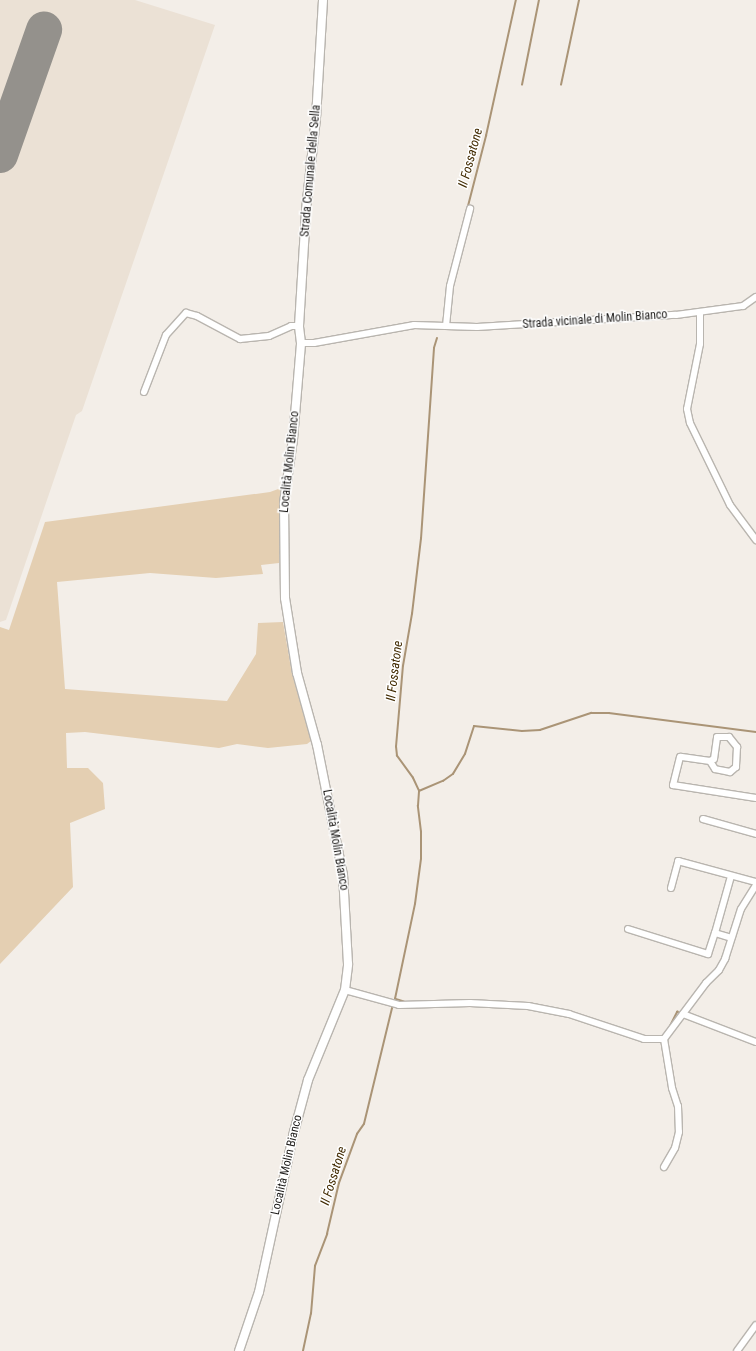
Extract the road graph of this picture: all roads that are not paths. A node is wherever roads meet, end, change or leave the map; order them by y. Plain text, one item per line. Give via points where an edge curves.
1 (323, 0) edge
2 (470, 209) dead end
3 (756, 297) edge
4 (746, 304) junction
5 (756, 305) edge
6 (700, 312) junction
7 (299, 326) junction
8 (446, 326) junction
9 (301, 343) junction
10 (144, 392) dead end
11 (756, 540) edge
12 (710, 761) junction
13 (756, 798) edge
14 (703, 819) dead end
15 (756, 834) edge
16 (731, 876) junction
17 (756, 883) edge
18 (670, 888) dead end
19 (628, 929) dead end
20 (715, 933) junction
21 (731, 938) junction
22 (346, 990) junction
23 (683, 1014) junction
24 (664, 1039) junction
25 (756, 1042) edge
26 (664, 1166) dead end
27 (756, 1325) edge
28 (239, 1351) edge
29 (737, 1351) edge

1 - 7 street, Strada Comunale della Sella
2 - 8 street via 450,286
3 - 4 street
4 - 5 street
4 - 6 street, Strada vicinale di Molin Bianco
6 - 8 street, Strada vicinale di Molin Bianco via 529,324
6 - 11 street via 700,344 687,408 690,423 730,505
7 - 9 street, Strada Comunale della Sella
7 - 10 street via 292,326 269,336 240,339 192,313 186,313 166,335
8 - 9 street, Strada vicinale di Molin Bianco via 414,325 314,343
9 - 22 street, Località Molin Bianco via 293,440 284,503 285,598 298,673 317,745 343,875 348,964
12 - 12 street via 715,769 730,772 736,767 737,747 729,737 717,737 714,758
12 - 13 street via 680,757 674,785
14 - 15 street
16 - 17 street
16 - 18 street via 678,861
16 - 20 street
17 - 21 street via 741,910
19 - 20 street via 708,954
20 - 21 street
21 - 23 street via 726,959
22 - 24 street via 399,1005 528,1006 569,1014 644,1039
22 - 28 street, Località Molin Bianco via 308,1080 258,1292
23 - 24 street
23 - 25 street
24 - 26 street via 672,1088 678,1106 679,1132 676,1148
27 - 29 street

